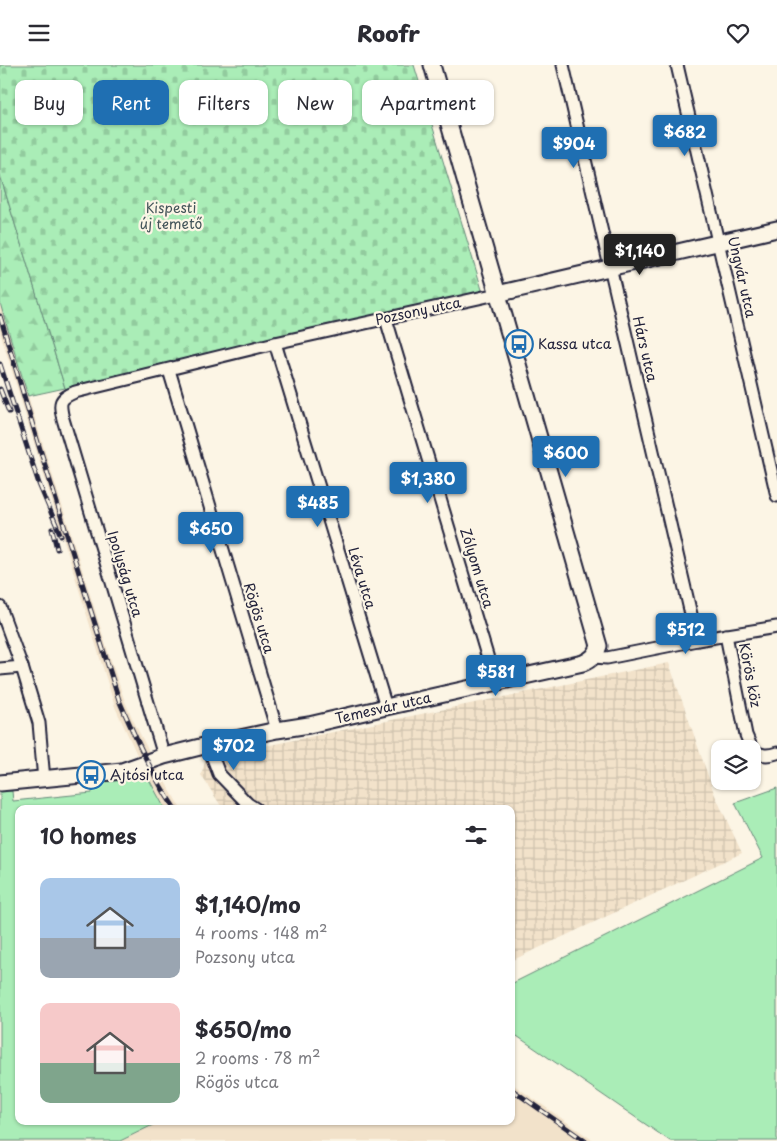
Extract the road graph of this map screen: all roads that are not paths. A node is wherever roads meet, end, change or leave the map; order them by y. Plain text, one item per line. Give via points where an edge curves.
1 (432, 65) edge
2 (563, 65) edge
3 (677, 65) edge
4 (777, 229) edge
5 (719, 242) junction
6 (610, 267) junction
7 (497, 294) junction
8 (386, 319) junction
9 (276, 343) junction
10 (169, 370) junction
11 (62, 399) joint
12 (777, 496) edge
13 (0, 607) edge
14 (777, 627) edge
15 (726, 635) junction
16 (697, 640) junction
17 (594, 657) junction
18 (22, 667) junction
19 (0, 669) edge
20 (496, 682) junction
21 (386, 707) junction
22 (278, 730) junction
23 (748, 740) edge
24 (208, 745) junction
25 (777, 753) edge
26 (761, 754) edge
27 (164, 756) junction
28 (44, 780) junction
29 (0, 783) edge
30 (248, 805) edge

1 - 7 street
2 - 6 street, Hárs utca
3 - 5 street, Ungvár utca
4 - 5 street, Pozsony utca
5 - 6 street, Pozsony utca
5 - 12 street, Ungvár utca
6 - 7 street, Pozsony utca
6 - 16 street, Hárs utca
7 - 8 street, Pozsony utca
7 - 17 street via 599,646
8 - 9 street, Pozsony utca
8 - 20 street, Zólyom utca
9 - 10 street, Pozsony utca
9 - 21 street, Léva utca
10 - 11 street, Pozsony utca via 75,392
10 - 22 street, Rögös utca
11 - 27 street, Ipolyság utca via 63,419
13 - 18 street
14 - 15 street, Temesvár utca
15 - 16 street, Temesvár utca
15 - 23 street, Körös köz
16 - 17 street, Temesvár utca via 607,658
17 - 20 street, Temesvár utca via 583,663
18 - 19 street
18 - 28 street via 39,723
20 - 21 street, Temesvár utca
21 - 22 street, Temesvár utca
22 - 24 street, Temesvár utca
24 - 27 street, Temesvár utca
24 - 30 street via 219,774
25 - 26 street, Körös köz
27 - 28 street, Temesvár utca via 122,771
28 - 29 street, Temesvár utca

